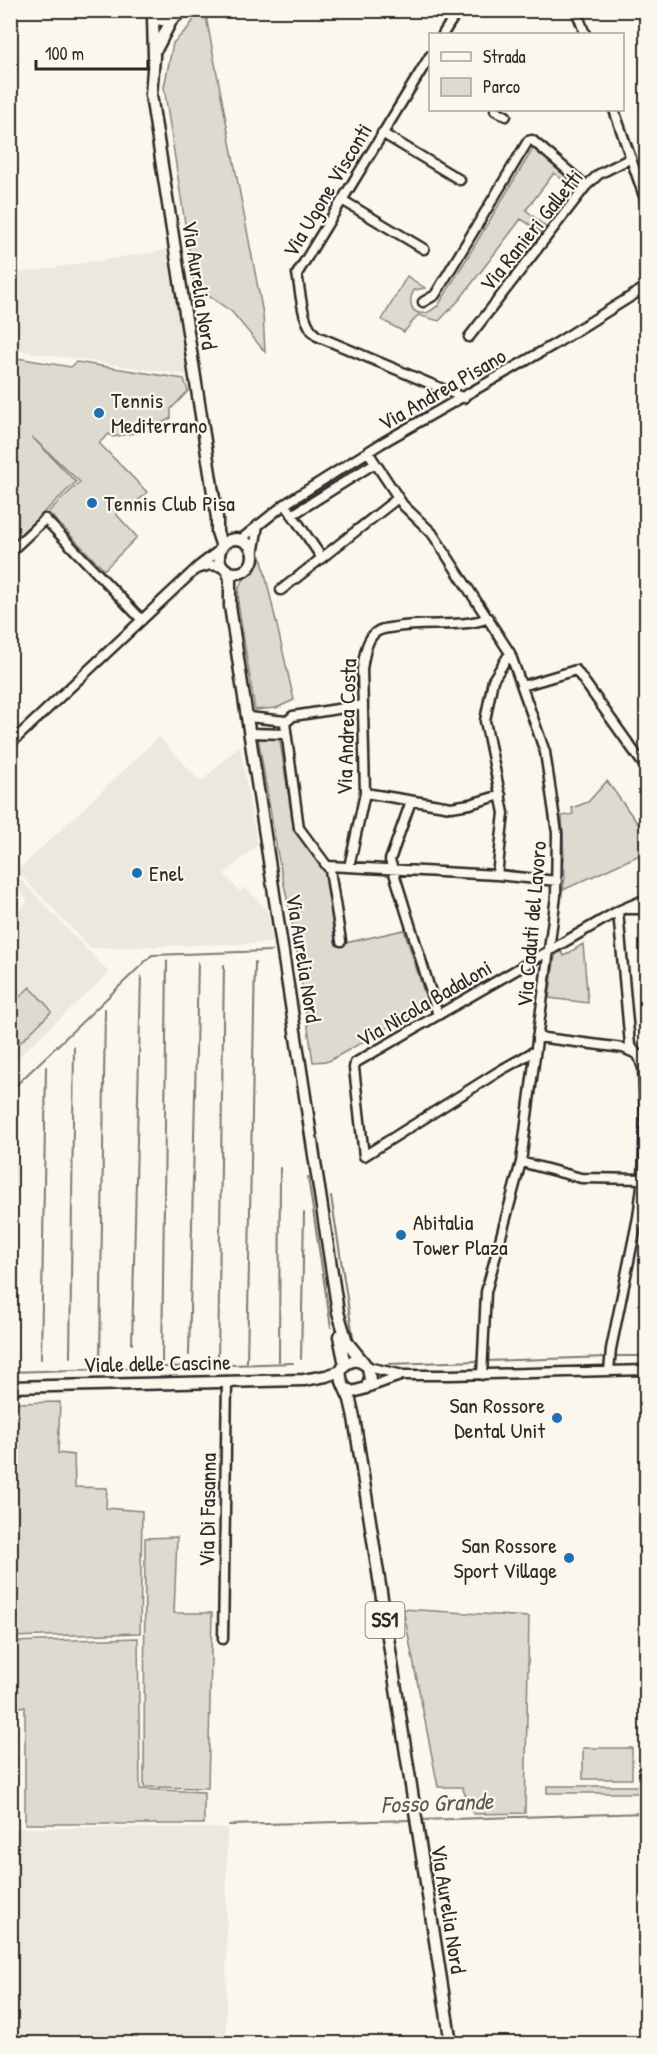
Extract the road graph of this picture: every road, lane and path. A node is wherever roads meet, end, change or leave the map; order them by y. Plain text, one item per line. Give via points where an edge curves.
1 (182, 10) edge
2 (458, 10) edge
3 (576, 10) edge
4 (151, 13) edge
5 (172, 20) junction
6 (444, 33) edge
7 (585, 33) edge
8 (154, 57) junction
9 (427, 68) edge
10 (497, 111) edge
11 (614, 111) edge
12 (506, 116) dead end
13 (382, 133) junction
14 (631, 158) junction
15 (460, 180) dead end
16 (586, 186) junction
17 (342, 200) junction
18 (646, 202) edge
19 (424, 249) dead end
20 (646, 287) edge
21 (423, 302) dead end
22 (469, 337) dead end
23 (464, 398) junction
24 (368, 452) junction
25 (375, 463) junction
26 (328, 477) junction
27 (335, 488) junction
28 (398, 498) junction
29 (285, 504) junction
30 (292, 515) junction
31 (218, 518) junction
32 (258, 525) junction
33 (238, 540) junction
34 (222, 548) junction
35 (10, 552) edge
36 (253, 555) junction
37 (322, 558) junction
38 (226, 568) junction
39 (197, 570) junction
40 (242, 572) junction
41 (281, 590) dead end
42 (232, 610) junction
43 (489, 618) junction
44 (142, 620) junction
45 (510, 653) junction
46 (522, 686) junction
47 (363, 705) junction
48 (248, 717) junction
49 (286, 721) junction
50 (250, 733) junction
51 (285, 734) junction
52 (10, 744) edge
53 (646, 768) edge
54 (365, 793) junction
55 (501, 795) junction
56 (411, 801) junction
57 (328, 866) junction
58 (349, 867) junction
59 (392, 869) junction
60 (497, 875) junction
61 (557, 880) junction
62 (646, 899) edge
63 (646, 909) edge
64 (621, 910) junction
65 (341, 941) dead end
66 (549, 952) junction
67 (438, 1015) junction
68 (537, 1038) junction
69 (535, 1051) junction
70 (636, 1052) junction
71 (646, 1058) edge
72 (521, 1162) junction
73 (645, 1179) edge
74 (338, 1312) junction
75 (366, 1365) junction
76 (609, 1367) junction
77 (343, 1368) junction
78 (646, 1370) edge
79 (482, 1371) junction
80 (403, 1375) junction
81 (304, 1380) junction
82 (227, 1381) junction
83 (344, 1386) junction
84 (10, 1387) edge
85 (364, 1389) junction
86 (355, 1424) junction
87 (223, 1639) dead end
88 (451, 2043) edge

1 - 5 main road, Via Aurelia Nord
2 - 6 street
3 - 7 street
4 - 5 main road via 162,20
4 - 8 main road, Via Aurelia Nord
5 - 8 main road, Via Aurelia Nord
8 - 31 main road, Via Aurelia Nord via 151,95
9 - 13 street, Via Ugone Visconti
10 - 12 street
11 - 14 street
13 - 15 street
13 - 17 street, Via Ugone Visconti
14 - 16 street, Via Ranieri Galletti via 607,169
14 - 18 street
16 - 21 street via 532,140 528,141 435,295
16 - 22 street, Via Ranieri Galletti
17 - 19 street
17 - 23 street, Via Ugone Visconti via 297,274 309,327 320,339
20 - 23 street, Via Andrea Pisano
23 - 24 street, Via Andrea Pisano
24 - 25 street, Via Caduti del Lavoro
24 - 26 street, Via Andrea Pisano
25 - 27 street
25 - 28 street, Via Caduti del Lavoro
26 - 27 street
26 - 29 street, Via Andrea Pisano
27 - 30 street
28 - 37 street
28 - 43 street, Via Caduti del Lavoro via 432,533
29 - 30 street
29 - 32 street, Via Andrea Pisano
30 - 37 street
31 - 33 main road via 226,532
31 - 34 main road, Via Aurelia Nord
32 - 33 street, Via Andrea Pisano
32 - 36 street
33 - 34 main road via 229,541
33 - 36 main road via 250,546
34 - 38 main road via 220,560
34 - 39 street
35 - 44 street via 45,519
36 - 40 main road via 252,563
37 - 41 street
38 - 39 street via 210,566
38 - 40 main road
38 - 42 main road, Via Aurelia Nord
39 - 44 street
40 - 42 main road
42 - 48 main road, Via Aurelia Nord
43 - 45 street, Via Caduti del Lavoro
43 - 47 street, Via Andrea Costa via 459,625 413,624 378,631 369,642 364,661
44 - 52 street
45 - 46 street, Via Caduti del Lavoro
45 - 55 street via 494,680 484,721
46 - 53 street via 576,670
46 - 61 street, Via Caduti del Lavoro via 545,752 556,822
47 - 49 street via 293,716
47 - 54 street, Via Andrea Costa
48 - 49 street
48 - 50 main road, Via Aurelia Nord
49 - 51 street
50 - 51 street
50 - 74 main road, Via Aurelia Nord
51 - 57 street via 298,828
54 - 56 street
54 - 58 street, Via Andrea Costa
55 - 56 street via 456,807
55 - 60 street via 504,819
56 - 59 street via 390,856
57 - 58 street
57 - 65 street
58 - 59 street
59 - 60 street
59 - 67 street
60 - 61 street
61 - 66 street, Via Caduti del Lavoro
62 - 64 street, Via Nicola Badaloni
63 - 64 street
64 - 66 street, Via Nicola Badaloni
64 - 70 street via 630,1045
66 - 67 street, Via Nicola Badaloni
66 - 68 street, Via Caduti del Lavoro
67 - 69 street, Via Nicola Badaloni via 354,1064 364,1156
68 - 69 street, Via Caduti del Lavoro
68 - 70 street
69 - 72 street, Via Caduti del Lavoro
70 - 71 street
70 - 73 street via 643,1068
72 - 73 street via 581,1178
72 - 79 street, Via Caduti del Lavoro via 486,1292
73 - 76 street
74 - 75 main road, Via Aurelia Nord via 347,1342
74 - 77 main road, Via Aurelia Nord / SS1
75 - 77 main road via 354,1361
75 - 80 street
75 - 85 main road, SS1 via 370,1380
76 - 78 street
76 - 79 street
77 - 81 main road, Viale delle Cascine
77 - 83 main road, SS1 via 340,1378
79 - 80 street
80 - 85 street
81 - 82 main road, Viale delle Cascine
81 - 83 main road, Viale delle Cascine
82 - 84 main road, Viale delle Cascine
82 - 87 street, Via Di Fasanna
83 - 85 main road via 353,1392
83 - 86 main road, Via Aurelia Nord / SS1
85 - 86 main road, Via Aurelia Nord / SS1 via 358,1398
86 - 88 main road, Via Aurelia Nord / SS1

